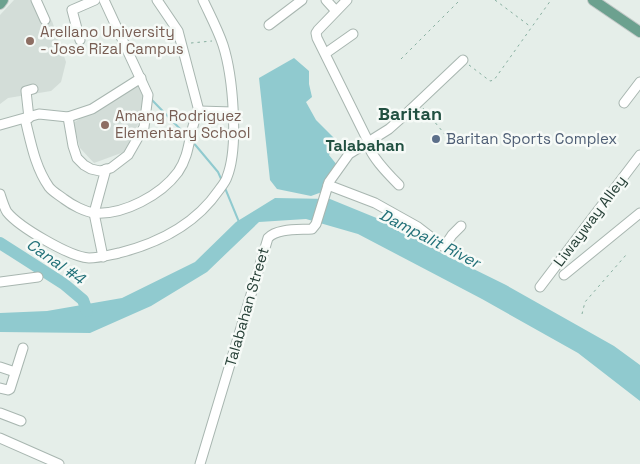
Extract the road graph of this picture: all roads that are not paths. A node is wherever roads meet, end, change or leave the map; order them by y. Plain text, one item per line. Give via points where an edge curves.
1 (3, 0) edge
2 (36, 0) edge
3 (104, 0) edge
4 (157, 0) edge
5 (203, 0) edge
6 (302, 0) edge
7 (326, 0) edge
8 (347, 0) edge
9 (593, 0) edge
10 (91, 1) edge
11 (0, 4) edge
12 (336, 11) junction
13 (46, 20) dead end
14 (269, 26) dead end
15 (639, 30) edge
16 (352, 34) dead end
17 (80, 40) dead end
18 (326, 53) junction
19 (463, 60) road end
20 (141, 78) junction
21 (640, 82) edge
22 (33, 89) dead end
23 (624, 103) dead end
24 (199, 111) junction
25 (233, 112) junction
26 (27, 118) junction
27 (68, 118) junction
28 (0, 126) edge
29 (367, 142) junction
30 (640, 155) edge
31 (106, 169) junction
32 (328, 185) junction
33 (399, 186) dead end
34 (0, 194) edge
35 (94, 213) junction
36 (640, 213) edge
37 (461, 226) dead end
38 (103, 257) junction
39 (564, 275) dead end
40 (38, 276) dead end
41 (0, 282) edge
42 (540, 287) dead end
43 (23, 348) dead end
44 (0, 367) edge
45 (15, 372) junction
46 (0, 388) edge
47 (0, 413) edge
48 (21, 421) dead end
49 (0, 438) edge
50 (46, 462) edge
51 (59, 464) edge
52 (200, 464) edge

1 - 11 main road
2 - 13 street
3 - 20 street
4 - 24 street via 178,31
5 - 25 street via 225,55
6 - 14 street
7 - 12 street
8 - 12 street
9 - 15 main road
10 - 17 street via 72,10
12 - 18 street via 316,33
16 - 18 street
18 - 29 street via 368,138
19 - 29 street, Talabahan Street via 419,103
20 - 27 street via 92,109
20 - 31 street via 148,95 144,127 128,155
21 - 23 street
22 - 26 street via 26,91
24 - 25 street
24 - 35 street via 188,153 169,184 136,205 116,212
25 - 38 street via 234,142 227,178 211,201 182,228 141,248
26 - 27 street via 39,114
26 - 28 street
26 - 35 street via 37,166 50,189 72,205
27 - 31 street via 77,158 91,169
29 - 32 street, Talabahan Street via 348,154
29 - 33 street via 387,174
30 - 42 street, Liwayway Alley
31 - 35 street
32 - 37 street via 375,203 418,227 444,247
32 - 52 street, Talabahan Street via 312,229 278,232 268,238
34 - 38 street via 10,215 47,241 87,258
35 - 38 street
36 - 39 street
40 - 41 street
43 - 45 street
44 - 45 street
45 - 46 street via 10,389
47 - 48 street
49 - 50 street
50 - 51 street

